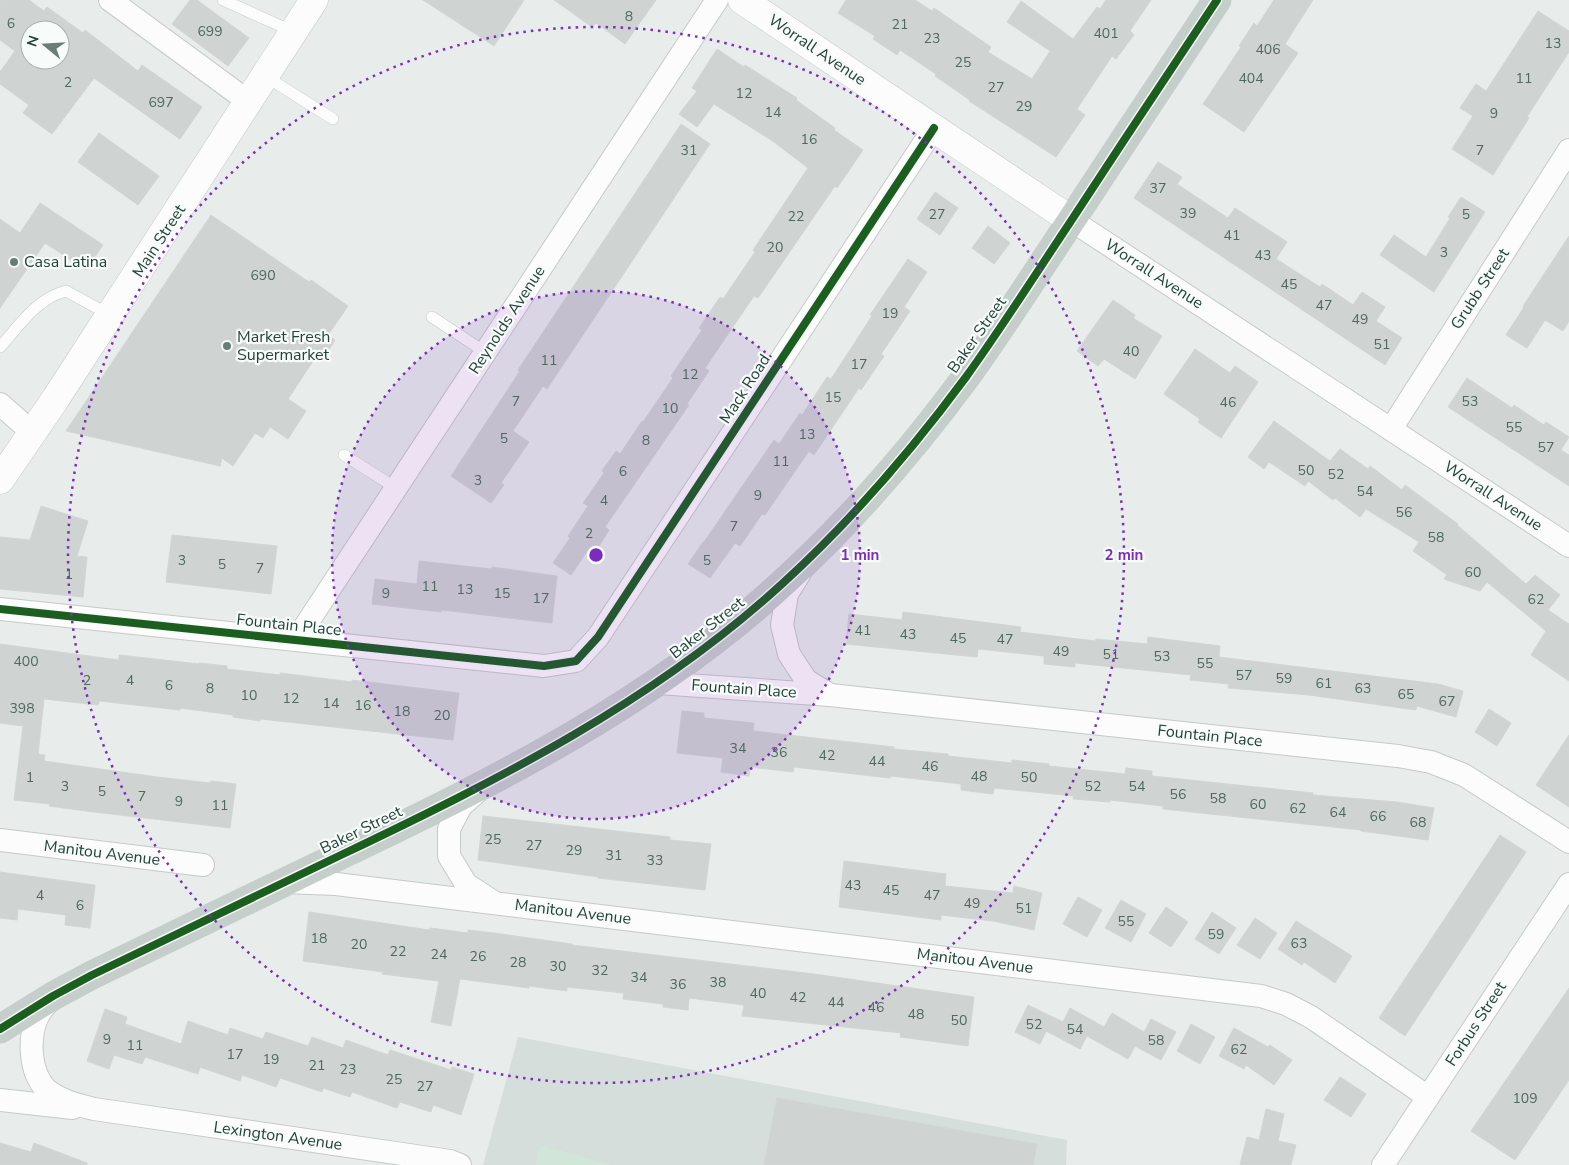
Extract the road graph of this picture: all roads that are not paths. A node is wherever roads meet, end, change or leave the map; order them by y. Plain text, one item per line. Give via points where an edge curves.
1 (110, 0) edge
2 (223, 0) edge
3 (314, 0) edge
4 (717, 0) edge
5 (742, 0) edge
6 (1217, 0) edge
7 (294, 32) junction
8 (266, 76) junction
9 (249, 102) junction
10 (333, 119) dead end
11 (934, 128) junction
12 (1569, 150) edge
13 (1071, 220) junction
14 (110, 315) junction
15 (432, 317) dead end
16 (0, 347) edge
17 (486, 352) junction
18 (0, 404) edge
19 (1391, 429) junction
20 (33, 433) junction
21 (344, 455) dead end
22 (0, 480) edge
23 (396, 488) junction
24 (1569, 546) edge
25 (811, 556) junction
26 (0, 609) edge
27 (296, 640) junction
28 (576, 661) joint
29 (658, 683) junction
30 (830, 695) junction
31 (486, 784) junction
32 (0, 840) edge
33 (1569, 842) edge
34 (203, 865) dead end
35 (283, 882) junction
36 (1569, 884) edge
37 (495, 903) junction
38 (54, 996) junction
39 (0, 1029) edge
40 (1428, 1098) junction
41 (0, 1100) edge
42 (94, 1109) junction
43 (460, 1165) edge
44 (1383, 1165) edge

1 - 9 street
2 - 7 lane
3 - 7 street, Main Street
4 - 17 street, Reynolds Avenue
5 - 11 street, Worrall Avenue
6 - 13 highway, Baker Street
7 - 8 street, Main Street
8 - 9 street, Main Street
8 - 10 lane
9 - 14 street, Main Street
11 - 13 street, Worrall Avenue
11 - 28 street, Mack Road via 598,636
12 - 19 street, Grubb Street
13 - 19 street, Worrall Avenue
13 - 25 highway, Baker Street via 943,407 866,498
14 - 16 lane via 66,291 54,294 39,304
14 - 20 street, Main Street
15 - 17 lane
17 - 23 street, Reynolds Avenue
18 - 20 street
19 - 24 street, Worrall Avenue
20 - 22 street, Main Street
21 - 23 lane
23 - 27 street, Reynolds Avenue
25 - 29 highway, Baker Street via 754,608
25 - 30 street, Fountain Place via 787,594 782,625 789,654 806,680
26 - 27 street, Fountain Place
27 - 28 street, Fountain Place via 544,666
29 - 30 street, Fountain Place
29 - 31 highway, Baker Street via 582,731
30 - 33 street, Fountain Place via 1431,762 1464,774
31 - 35 highway, Baker Street
31 - 37 street, Manitou Avenue via 461,806 449,829 449,856 466,884
32 - 34 street, Manitou Avenue
35 - 37 street, Manitou Avenue via 336,884
35 - 38 highway, Baker Street
36 - 40 street, Forbus Street
37 - 40 street, Manitou Avenue via 1261,996 1310,1017
38 - 39 highway, Baker Street
38 - 42 street, Lexington Avenue via 45,1005 34,1027 32,1052 38,1076 56,1096
40 - 44 street, Forbus Street
41 - 42 street, Lexington Avenue
42 - 43 street, Lexington Avenue

